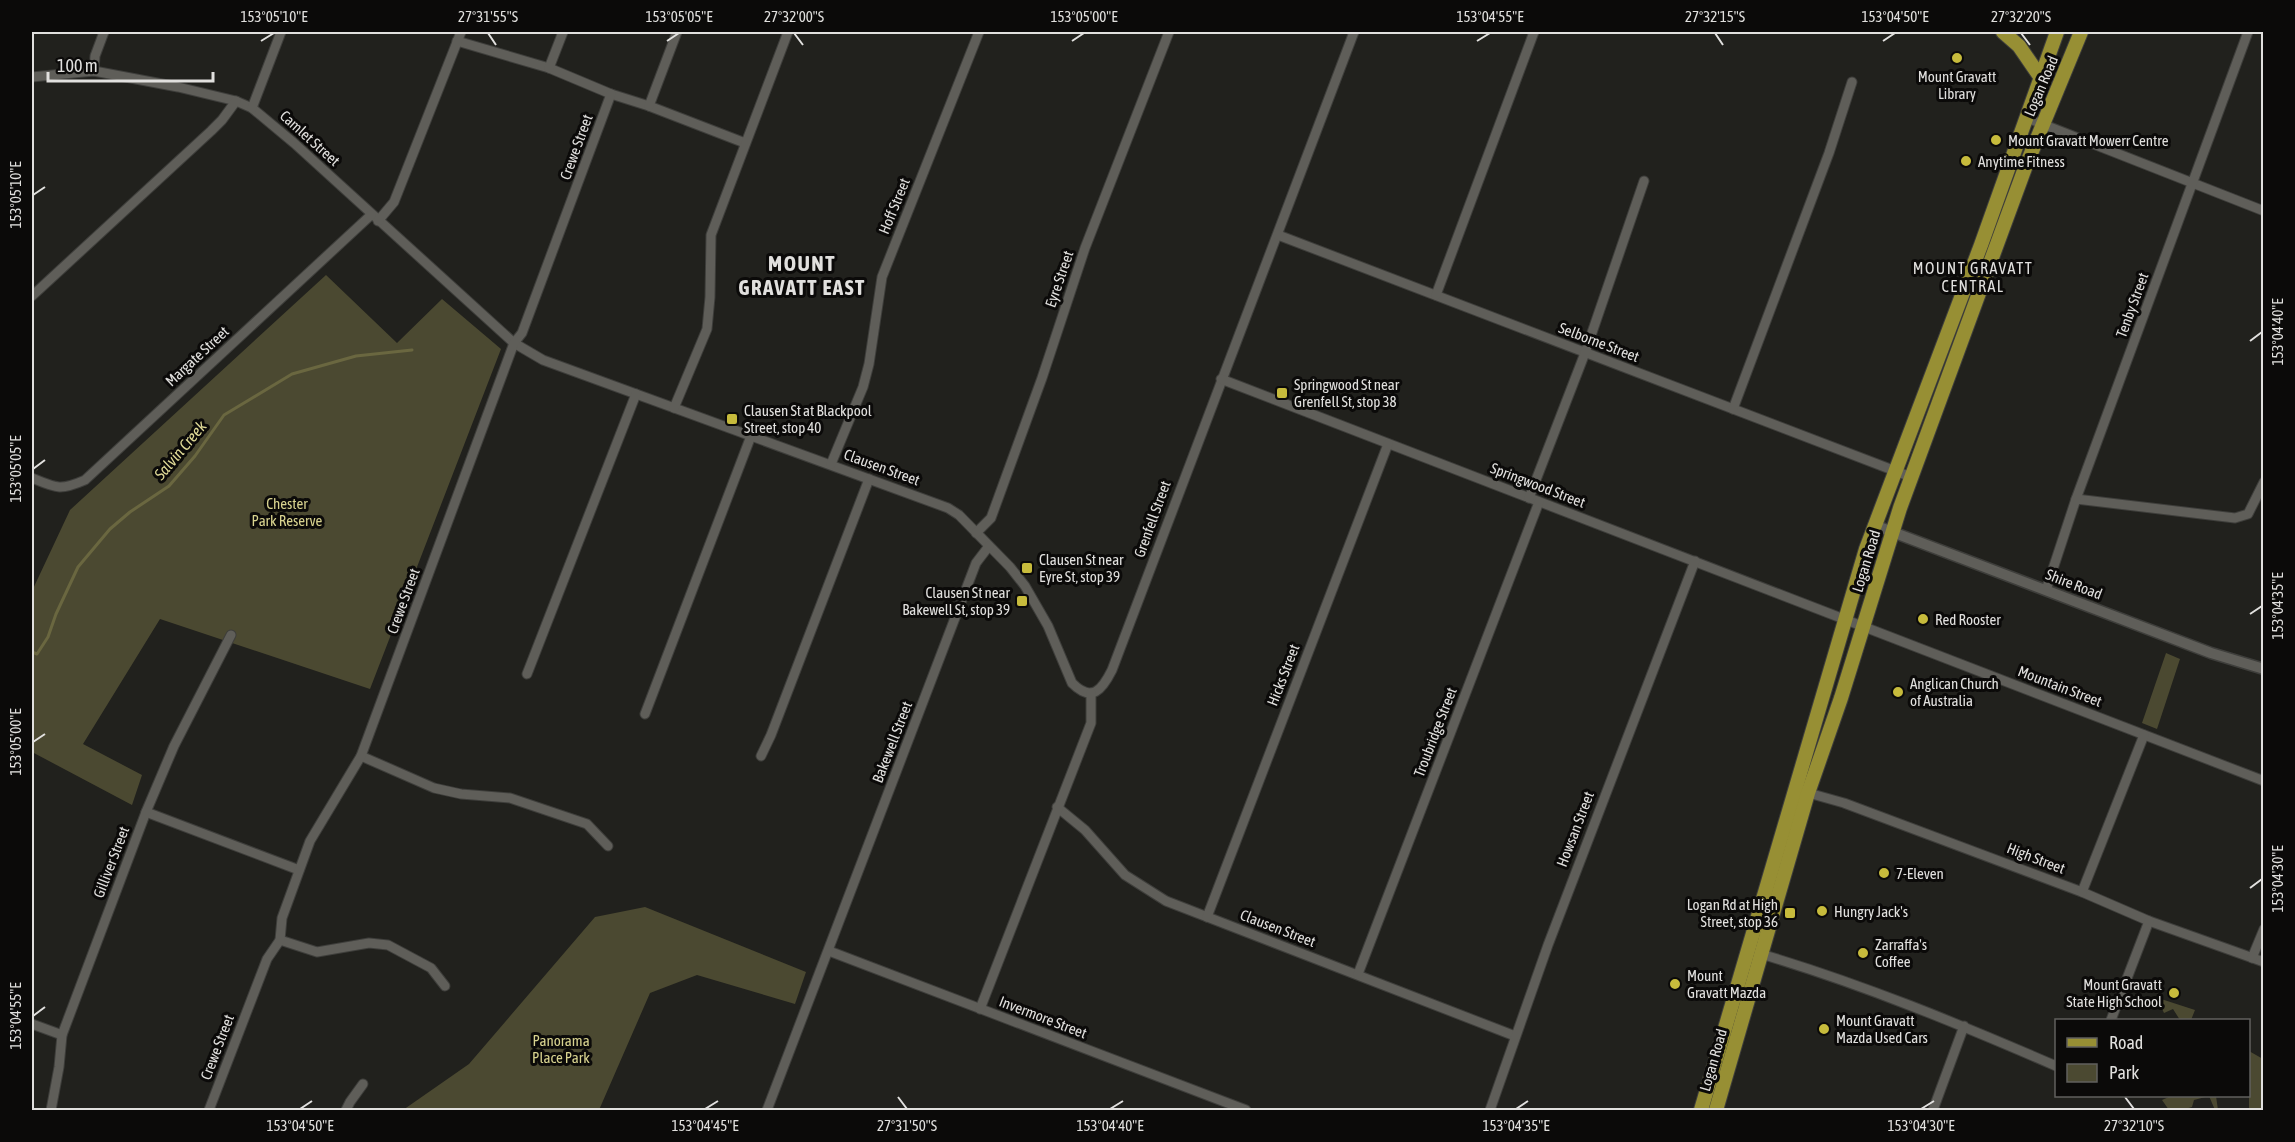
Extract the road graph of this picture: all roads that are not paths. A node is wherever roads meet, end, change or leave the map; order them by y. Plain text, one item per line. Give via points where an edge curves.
1 (104, 32) edge
2 (280, 32) edge
3 (563, 32) edge
4 (677, 32) edge
5 (788, 32) edge
6 (979, 32) edge
7 (1169, 32) edge
8 (1353, 32) edge
9 (1534, 32) edge
10 (2003, 32) edge
11 (2057, 32) edge
12 (2082, 32) edge
13 (2248, 32) edge
14 (459, 36) edge
15 (549, 68) junction
16 (94, 71) junction
17 (32, 77) edge
18 (2040, 78) junction
19 (1852, 82) dead end
20 (612, 94) junction
21 (236, 101) junction
22 (649, 106) junction
23 (252, 108) junction
24 (2027, 118) junction
25 (2042, 124) junction
26 (745, 143) junction
27 (1644, 181) dead end
28 (2194, 182) junction
29 (2264, 211) edge
30 (375, 218) junction
31 (1278, 235) junction
32 (1436, 295) junction
33 (32, 296) edge
34 (514, 343) junction
35 (1585, 353) junction
36 (1221, 379) junction
37 (636, 394) junction
38 (675, 408) junction
39 (1733, 409) junction
40 (751, 436) junction
41 (1388, 444) junction
42 (831, 464) junction
43 (1894, 471) junction
44 (1911, 477) junction
45 (32, 478) edge
46 (869, 479) junction
47 (2264, 482) edge
48 (1529, 498) junction
49 (2076, 499) junction
50 (1539, 502) junction
51 (1874, 525) junction
52 (1892, 531) junction
53 (976, 533) junction
54 (989, 546) junction
55 (1695, 561) junction
56 (2046, 590) junction
57 (1845, 620) junction
58 (1863, 627) junction
59 (231, 635) dead end
60 (2264, 669) edge
61 (527, 674) dead end
62 (1091, 693) junction
63 (645, 714) dead end
64 (2144, 735) junction
65 (361, 756) junction
66 (761, 756) dead end
67 (2264, 781) edge
68 (1801, 791) junction
69 (1058, 807) junction
70 (146, 812) junction
71 (608, 846) dead end
72 (299, 870) junction
73 (2082, 892) junction
74 (1207, 917) junction
75 (2149, 921) junction
76 (2264, 929) edge
77 (280, 940) junction
78 (829, 951) junction
79 (1761, 954) junction
80 (2252, 958) junction
81 (2264, 962) edge
82 (1358, 974) junction
83 (445, 986) dead end
84 (980, 1010) junction
85 (2111, 1019) edge
86 (32, 1024) edge
87 (1964, 1026) junction
88 (62, 1035) junction
89 (1515, 1036) junction
90 (2055, 1066) edge
91 (363, 1084) dead end
92 (51, 1110) edge
93 (209, 1110) edge
94 (346, 1110) edge
95 (767, 1110) edge
96 (1246, 1110) edge
97 (1490, 1110) edge
98 (1701, 1110) edge
99 (1716, 1110) edge
100 (1933, 1110) edge

1 - 16 street
2 - 23 street
3 - 15 street
4 - 22 street
5 - 26 street
6 - 42 street, Hoff Street via 882,277 863,387
7 - 53 street, Eyre Street via 1085,249 991,518
8 - 31 street, Grenfell Street
9 - 32 street
10 - 18 main road via 2019,46
11 - 18 main road, Logan Road
12 - 25 main road, Logan Road
13 - 28 street, Tenby Street
14 - 15 street
14 - 30 street, Margate Street via 394,202
15 - 20 street
16 - 17 street, Camlet Street
16 - 21 street, Camlet Street
18 - 24 main road, Logan Road
19 - 39 street
20 - 22 street
20 - 34 street, Crewe Street via 522,333
21 - 23 street, Camlet Street
21 - 33 street via 211,131
22 - 26 street
23 - 30 street, Camlet Street
24 - 25 street
24 - 43 main road, Logan Road
25 - 28 street
25 - 44 main road, Logan Road
26 - 38 street via 711,235 707,329
27 - 35 street
28 - 29 street
28 - 49 street, Tenby Street
30 - 34 street, Camlet Street
30 - 45 street, Margate Street via 85,480 66,488
31 - 32 street, Selborne Street
31 - 36 street, Grenfell Street
32 - 35 street, Selborne Street
34 - 37 street, Clausen Street via 543,360
34 - 65 street, Crewe Street
35 - 39 street, Selborne Street
35 - 48 street
36 - 41 street, Springwood Street
36 - 62 street, Grenfell Street via 1112,670 1104,686
37 - 38 street, Clausen Street
37 - 61 street
38 - 40 street, Clausen Street
39 - 43 street, Selborne Street
40 - 42 street, Clausen Street
40 - 63 street
41 - 48 street, Springwood Street
41 - 74 street, Hicks Street
42 - 46 street, Clausen Street
43 - 44 street, Selborne Street
43 - 51 main road, Logan Road
44 - 52 main road, Logan Road
46 - 53 street, Clausen Street via 948,508
46 - 66 street
47 - 49 street via 2248,514 2235,518
48 - 50 street, Springwood Street
49 - 56 street, Tenby Street
50 - 55 street, Springwood Street
50 - 82 street, Troubridge Street
51 - 52 street, Shire Road
51 - 57 main road, Logan Road
52 - 56 street, Shire Road
52 - 58 main road, Logan Road
53 - 54 street, Clausen Street
54 - 62 street, Clausen Street via 1010,567 1037,607 1072,683
54 - 78 street, Bakewell Street via 976,562
55 - 57 street, Springwood Street
55 - 89 street, Howsan Street
56 - 60 street, Shire Road via 2211,653
57 - 58 street, Mountain Street
57 - 68 main road, Logan Road
58 - 64 street, Mountain Street
58 - 68 main road, Logan Road
59 - 70 street, Gilliver Street via 174,746
62 - 69 street via 1091,723
64 - 67 street, Mountain Street
64 - 73 street
65 - 71 street via 434,788 510,798 587,824
65 - 72 street, Crewe Street via 310,842
68 - 73 street, High Street via 1844,803
68 - 79 main road, Logan Road
68 - 98 main road, Logan Road
69 - 74 street, Clausen Street via 1085,830 1125,875 1166,901
69 - 84 street
70 - 72 street
70 - 88 street, Gilliver Street
72 - 77 street, Crewe Street via 282,918
73 - 75 street, High Street
74 - 82 street, Clausen Street
75 - 80 street, High Street
75 - 85 street
76 - 80 street
77 - 83 street via 317,952 369,943 388,945 431,968
77 - 93 street, Crewe Street via 267,959
78 - 84 street, Invermore Street
78 - 95 street, Bakewell Street
79 - 87 street
79 - 99 main road, Logan Road
80 - 81 street, High Street
82 - 89 street, Clausen Street
84 - 96 street, Invermore Street
86 - 88 street
87 - 90 street
87 - 100 street
88 - 92 street, Gilliver Street
89 - 97 street, Howsan Street
91 - 94 street

